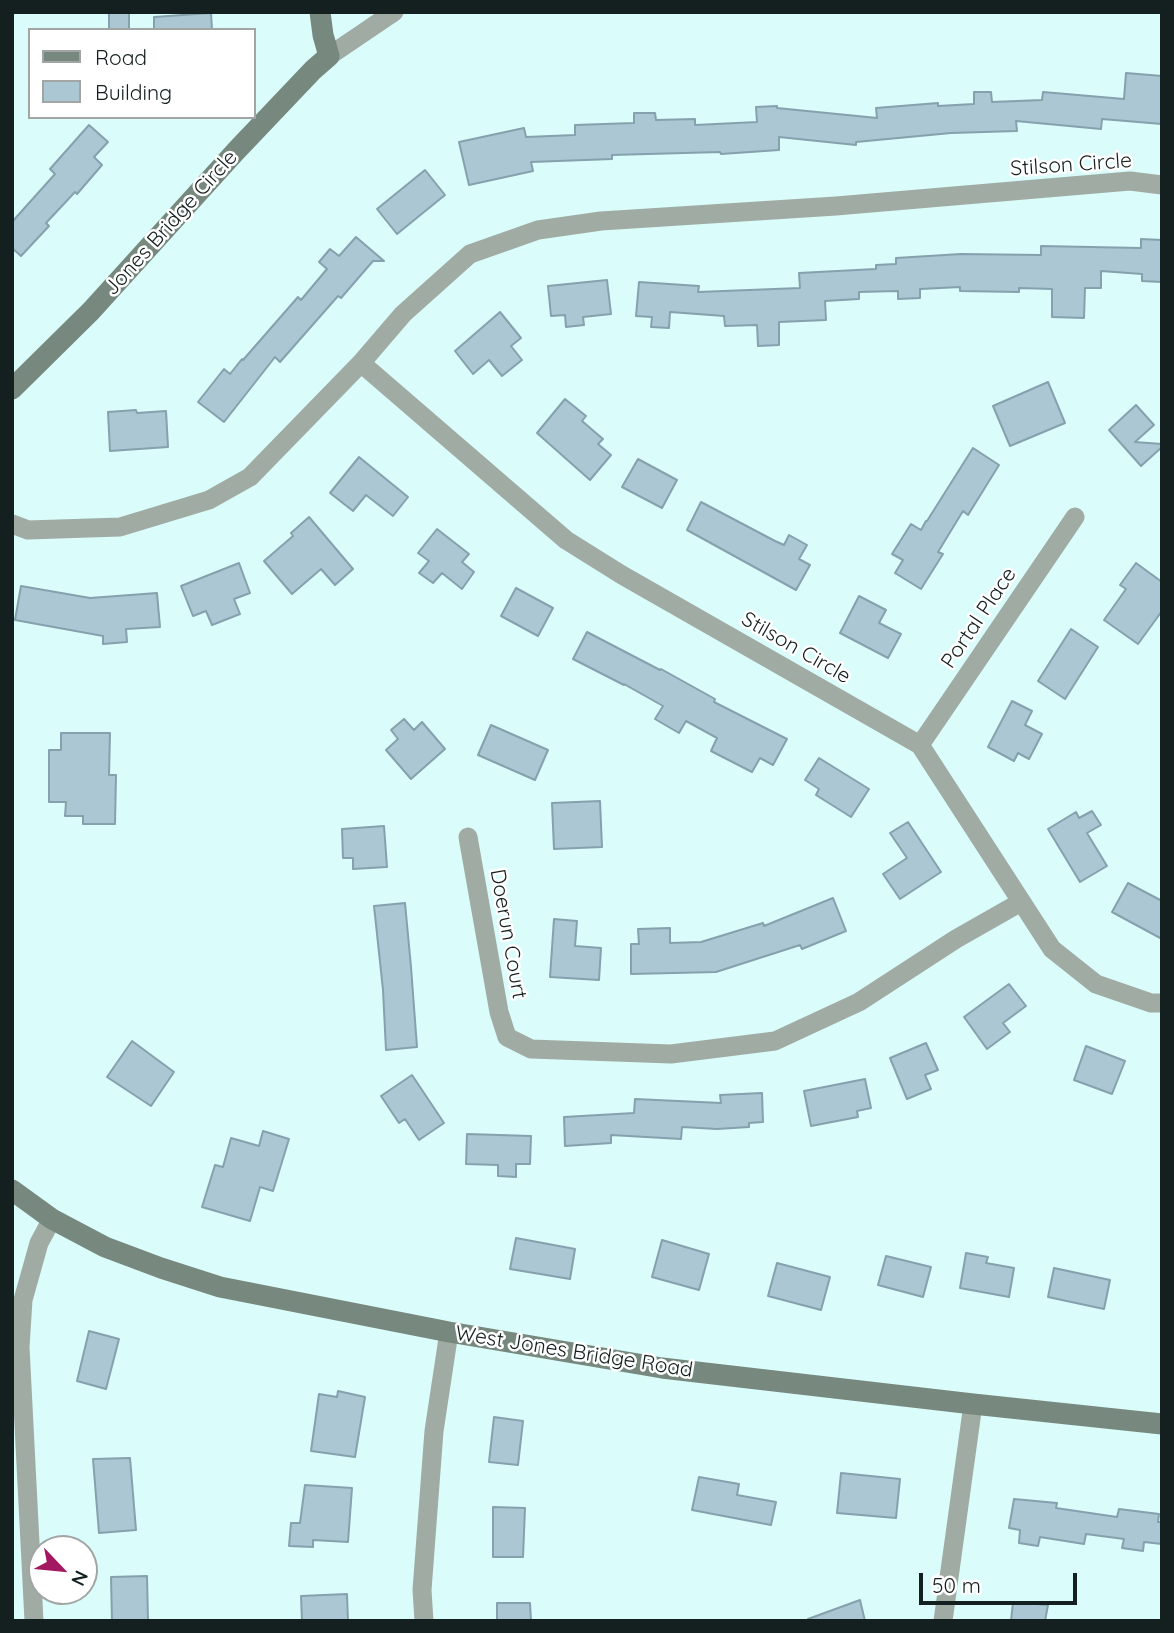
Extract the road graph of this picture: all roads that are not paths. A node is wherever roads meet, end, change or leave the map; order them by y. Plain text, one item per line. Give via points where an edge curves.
1 (320, 12) edge
2 (394, 12) edge
3 (329, 56) junction
4 (1162, 186) edge
5 (361, 363) junction
6 (12, 389) edge
7 (1075, 517) dead end
8 (12, 524) edge
9 (920, 745) junction
10 (468, 837) dead end
11 (1021, 902) junction
12 (1162, 1003) edge
13 (12, 1190) edge
14 (52, 1219) junction
15 (449, 1332) junction
16 (973, 1404) junction
17 (1162, 1424) edge
18 (34, 1621) edge
19 (424, 1621) edge
20 (943, 1621) edge

1 - 3 street
2 - 3 street
3 - 6 street, Jones Bridge Circle
4 - 5 street, Stilson Circle via 1130,181 601,221 538,230 470,254 403,314
5 - 8 street, Stilson Circle via 250,477 209,500 120,527 28,530
5 - 9 street, Stilson Circle via 566,540
7 - 9 street, Portal Place
9 - 11 street, Stilson Circle
10 - 11 street, Doerun Court via 499,1012 507,1037 531,1049 671,1054 775,1041 859,1002
11 - 12 street, Stilson Circle via 1052,949 1096,984
13 - 14 street, West Jones Bridge Road
14 - 15 street, West Jones Bridge Road via 105,1247 219,1287
14 - 18 street via 39,1243 23,1300 20,1347
15 - 16 street, West Jones Bridge Road via 662,1368
15 - 19 street via 433,1430
16 - 17 street, West Jones Bridge Road
16 - 20 street

